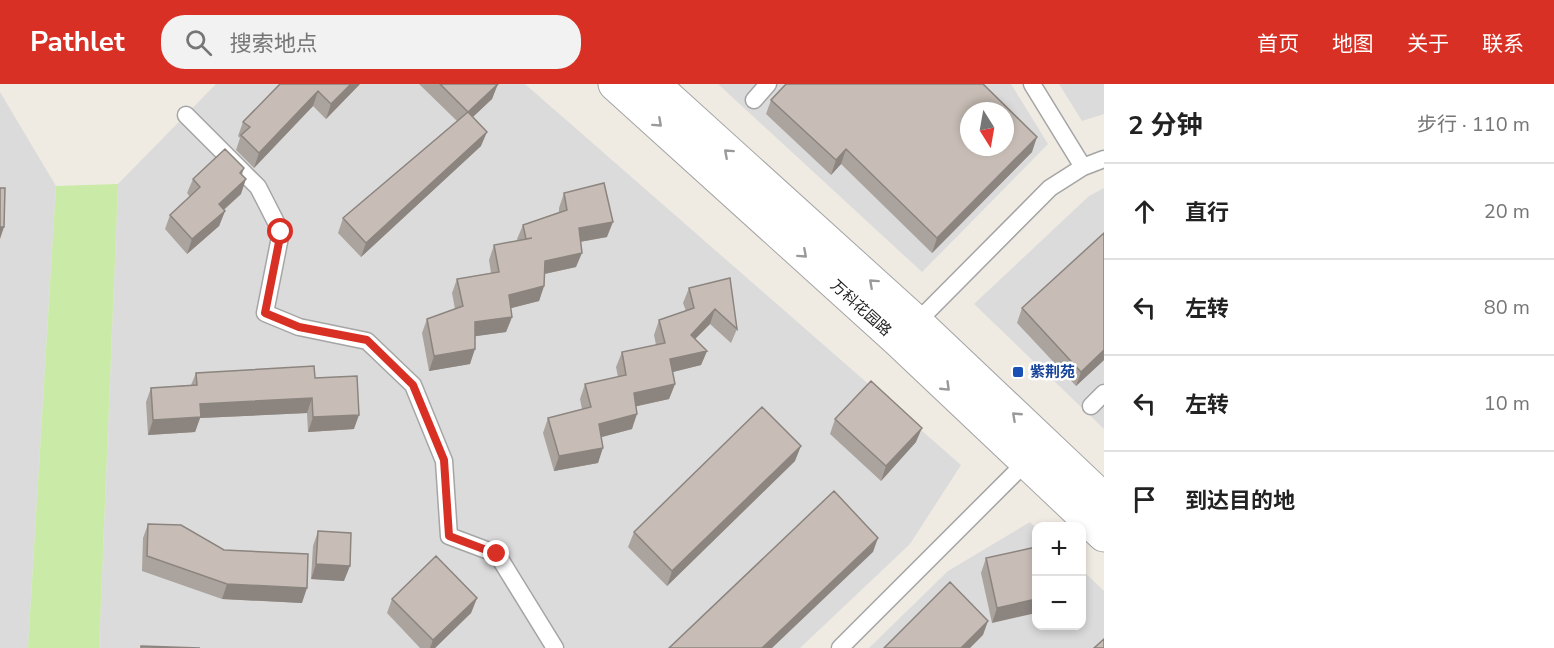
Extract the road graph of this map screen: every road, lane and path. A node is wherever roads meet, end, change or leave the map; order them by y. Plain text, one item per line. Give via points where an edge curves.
1 (615, 84) edge
2 (653, 84) edge
3 (768, 84) edge
4 (1032, 84) edge
5 (754, 100) dead end
6 (186, 115) dead end
7 (1104, 159) edge
8 (1083, 167) junction
9 (907, 332) junction
10 (1104, 393) edge
11 (1091, 406) dead end
12 (1035, 452) junction
13 (1104, 500) edge
14 (1104, 535) edge
15 (555, 648) edge
16 (840, 648) edge

1 -> 9 street, 万科花园路
9 -> 2 street, 万科花园路
3 - 5 lane
4 - 8 lane
6 - 15 lane via 258,187 281,232 265,313 299,327 367,340 413,385 444,460 449,536 497,554
7 - 8 lane
8 - 9 lane via 1050,188
9 - 12 street, 万科花园路
10 - 11 lane
12 - 13 street, 万科花园路
12 - 14 street, 万科花园路
12 - 16 lane

